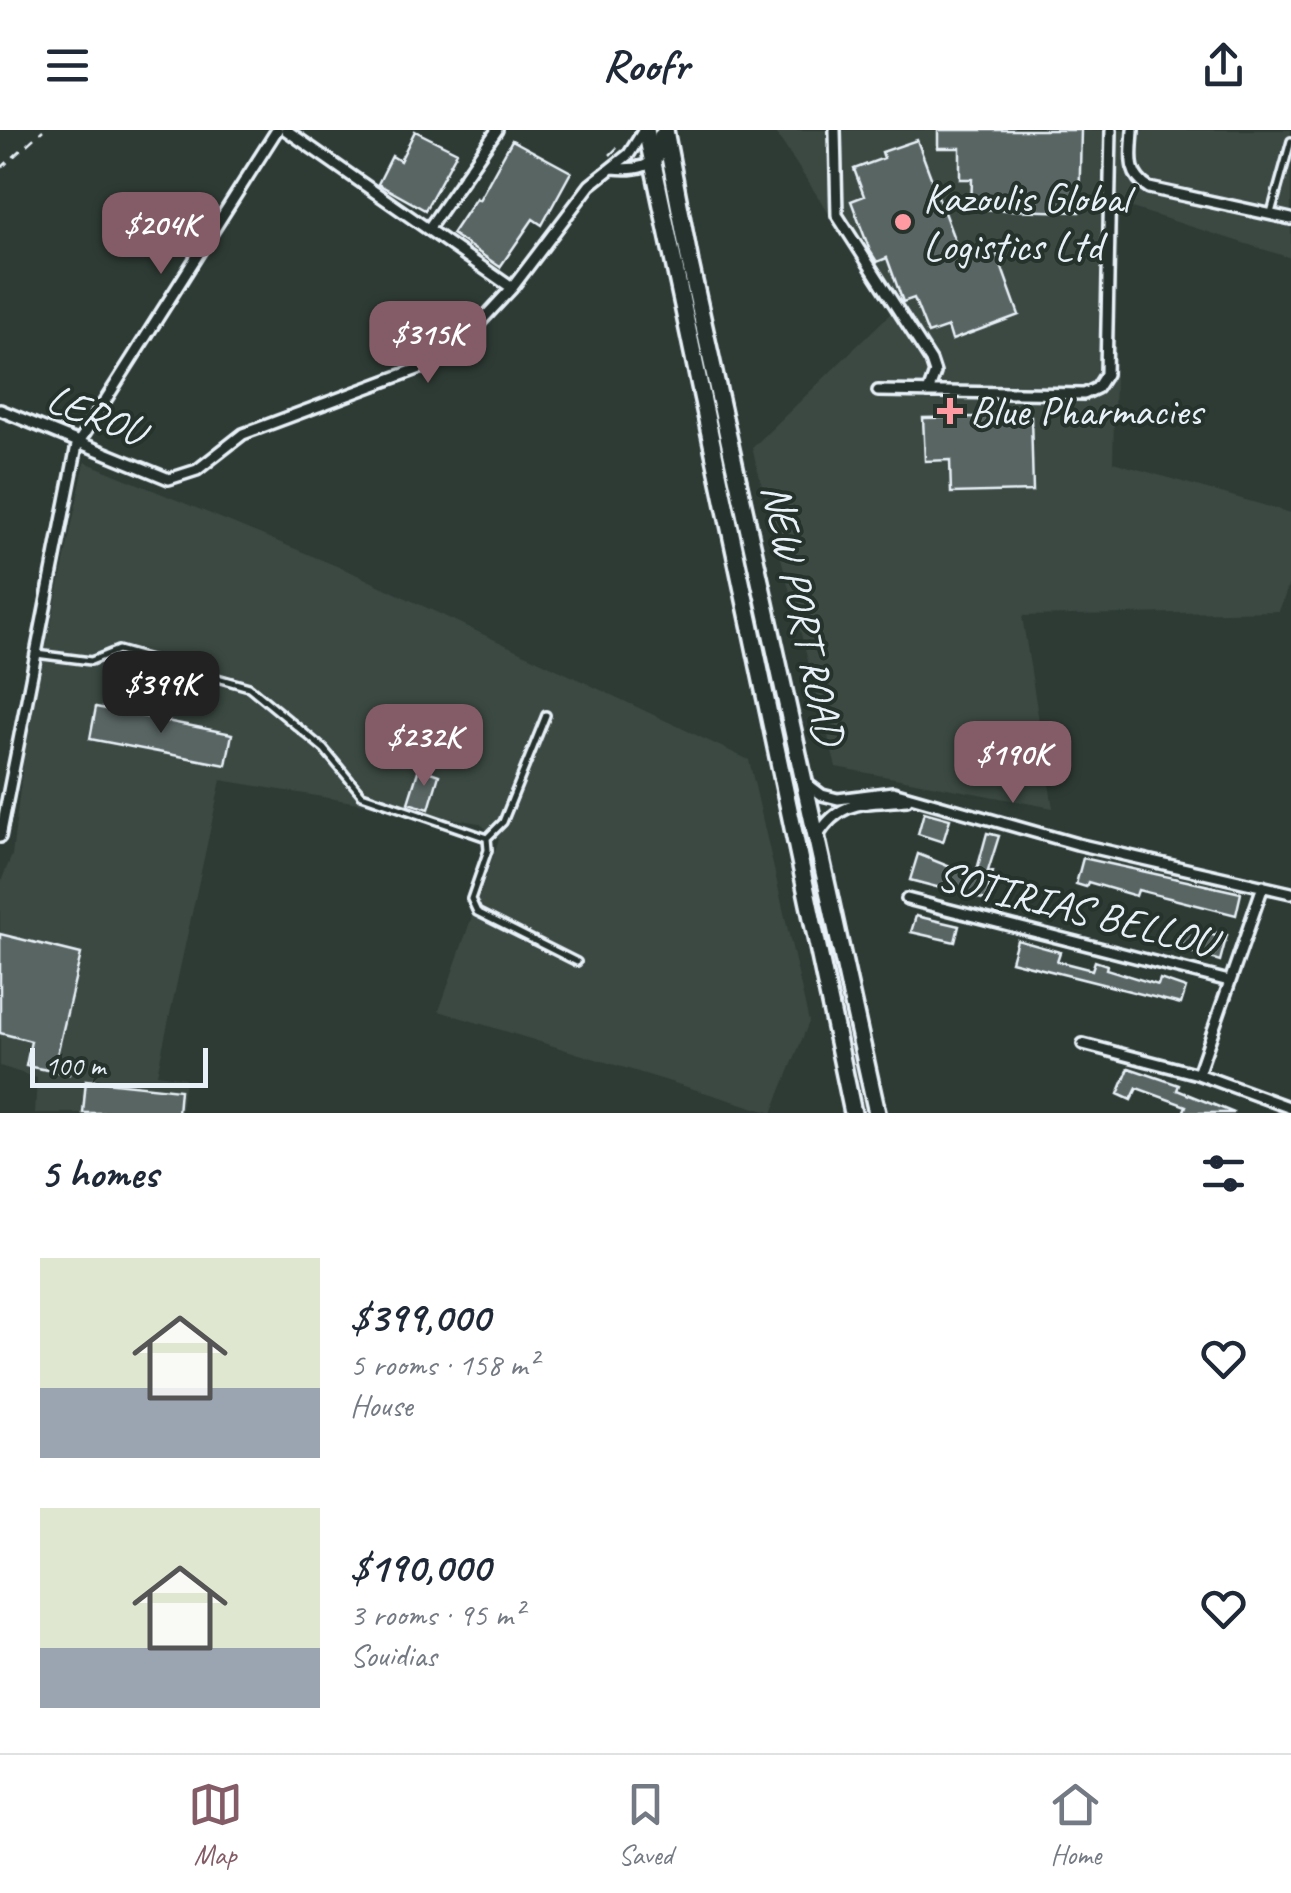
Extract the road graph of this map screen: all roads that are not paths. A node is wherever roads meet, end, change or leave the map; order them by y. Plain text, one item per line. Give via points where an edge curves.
1 (277, 130) edge
2 (286, 130) edge
3 (497, 130) edge
4 (645, 130) edge
5 (662, 130) edge
6 (834, 130) edge
7 (1112, 130) edge
8 (1133, 130) edge
9 (1291, 140) edge
10 (653, 163) junction
11 (613, 168) junction
12 (1271, 213) junction
13 (1291, 218) edge
14 (429, 228) junction
15 (512, 288) junction
16 (878, 391) dead end
17 (928, 392) junction
18 (0, 410) edge
19 (77, 444) junction
20 (36, 654) junction
21 (546, 715) dead end
22 (805, 782) junction
23 (914, 799) junction
24 (0, 837) edge
25 (486, 838) junction
26 (818, 838) junction
27 (1263, 886) junction
28 (1291, 894) edge
29 (907, 899) dead end
30 (576, 962) dead end
31 (1228, 981) junction
32 (1083, 1044) dead end
33 (1198, 1074) junction
34 (1291, 1108) edge
35 (853, 1113) edge
36 (877, 1113) edge

1 - 19 street
2 - 14 street
3 - 14 street
4 - 10 main road, NEW PORT ROAD
4 - 11 street
5 - 10 street
5 - 22 main road, NEW PORT ROAD
6 - 17 street via 837,215 931,361 935,373
7 - 17 street via 1106,374 1098,388 1084,394
8 - 12 street via 1131,169 1148,188
9 - 12 lane
10 - 11 street
10 - 35 main road, NEW PORT ROAD
11 - 15 street via 590,185
12 - 13 street
14 - 15 street
15 - 19 street, LEROU via 431,364 243,434 197,470 169,478
16 - 17 street
18 - 19 street, LEROU
19 - 20 street
20 - 24 street
20 - 25 lane via 91,661 118,650 249,687 324,750 362,795
21 - 25 lane via 502,822
22 - 23 street via 838,799 893,792
22 - 26 main road, NEW PORT ROAD
23 - 26 street via 840,810
23 - 27 street
25 - 30 lane via 471,899 476,912
26 - 36 main road, NEW PORT ROAD
27 - 28 street
27 - 31 street
29 - 31 street, SOTIRIAS BELLOU
31 - 33 street
32 - 33 street
33 - 34 street

